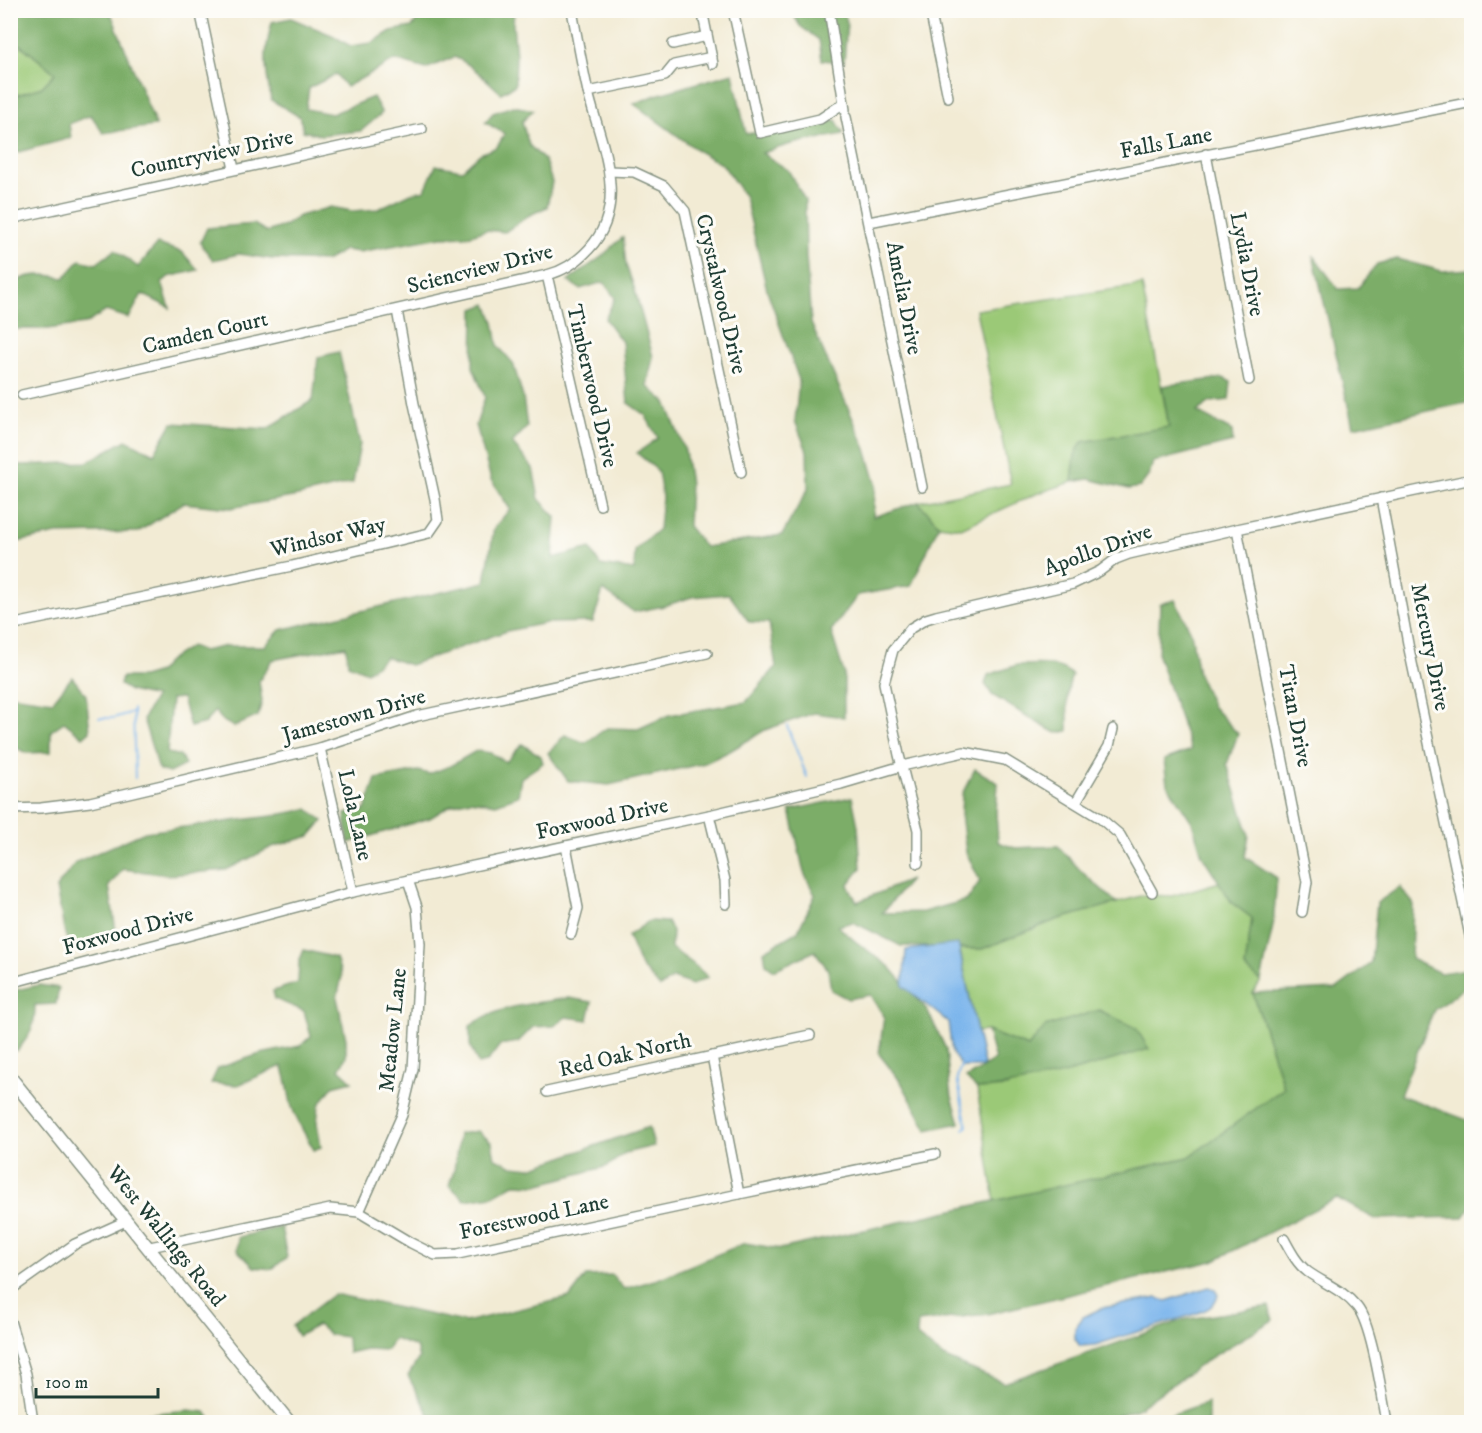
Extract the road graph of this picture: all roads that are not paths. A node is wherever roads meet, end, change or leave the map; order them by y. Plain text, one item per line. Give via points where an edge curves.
1 (200, 10) edge
2 (572, 10) edge
3 (702, 10) edge
4 (733, 10) edge
5 (930, 10) edge
6 (829, 12) edge
7 (707, 36) junction
8 (673, 44) dead end
9 (588, 92) junction
10 (948, 97) dead end
11 (1472, 102) edge
12 (845, 110) junction
13 (422, 129) dead end
14 (1206, 154) junction
15 (234, 169) junction
16 (609, 171) junction
17 (10, 219) edge
18 (869, 222) junction
19 (547, 275) junction
20 (397, 310) junction
21 (1249, 380) dead end
22 (22, 395) dead end
23 (741, 472) dead end
24 (1472, 479) edge
25 (922, 487) dead end
26 (1381, 498) junction
27 (600, 505) dead end
28 (1237, 529) junction
29 (10, 625) edge
30 (707, 653) dead end
31 (1113, 729) dead end
32 (320, 748) junction
33 (902, 766) junction
34 (1076, 802) junction
35 (10, 809) edge
36 (709, 815) junction
37 (566, 846) junction
38 (918, 863) dead end
39 (408, 880) junction
40 (353, 892) junction
41 (1152, 892) dead end
42 (726, 904) dead end
43 (1302, 912) dead end
44 (571, 934) dead end
45 (1472, 945) edge
46 (10, 983) edge
47 (810, 1035) dead end
48 (712, 1056) junction
49 (10, 1077) edge
50 (547, 1092) dead end
51 (935, 1154) dead end
52 (739, 1194) junction
53 (359, 1212) junction
54 (126, 1221) junction
55 (1284, 1239) dead end
56 (150, 1247) junction
57 (10, 1290) edge
58 (10, 1321) edge
59 (33, 1422) edge
60 (289, 1422) edge
61 (1387, 1422) edge

1 - 15 street
2 - 9 street, Sciencview Drive
3 - 7 street
4 - 12 street via 760,133
5 - 10 street
6 - 12 street, Amelia Drive
7 - 8 street
7 - 9 street via 712,60 674,65 665,76
9 - 16 street, Sciencview Drive
11 - 14 street, Falls Lane
12 - 18 street, Amelia Drive
13 - 15 street, Countryview Drive
14 - 18 street, Falls Lane
14 - 21 street, Lydia Drive
15 - 17 street, Countryview Drive
16 - 19 street, Sciencview Drive via 608,218 597,240 573,264
16 - 23 street, Crystalwood Drive via 634,172 664,186 685,211
18 - 25 street, Amelia Drive
19 - 20 street, Sciencview Drive
19 - 27 street, Timberwood Drive
20 - 22 street, Camden Court
20 - 29 street, Windsor Way via 435,499 438,520 429,533
24 - 26 street, Apollo Drive
26 - 28 street, Apollo Drive
26 - 45 street, Mercury Drive
28 - 33 street, Apollo Drive via 1129,554 1072,584 936,615 911,628 893,650 884,683
28 - 43 street, Titan Drive via 1307,882
30 - 32 street, Jamestown Drive via 417,716
31 - 34 street via 1110,746
32 - 35 street, Jamestown Drive via 90,802
32 - 40 street, Lola Lane
33 - 34 street, Foxwood Drive via 964,752 981,754 1005,760
33 - 36 street, Foxwood Drive
33 - 38 street, Apollo Drive via 918,830
34 - 41 street, Foxwood Drive via 1120,835
36 - 37 street, Foxwood Drive
36 - 42 street via 725,880
37 - 39 street, Foxwood Drive
37 - 44 street via 578,908
39 - 40 street, Foxwood Drive
39 - 53 street, Meadow Lane via 417,907 420,944 413,1069 402,1115
40 - 46 street, Foxwood Drive
47 - 48 street, Red Oak North
48 - 50 street, Red Oak North
48 - 52 street
49 - 54 street, West Wallings Road
51 - 52 street, Forestwood Lane
52 - 53 street, Forestwood Lane via 458,1254 435,1255
53 - 56 street, Forestwood Lane via 330,1209
54 - 56 street, West Wallings Road
54 - 57 street via 75,1244
55 - 61 street via 1306,1271 1340,1290 1358,1308 1368,1332
56 - 60 street, West Wallings Road
58 - 59 street via 26,1374

